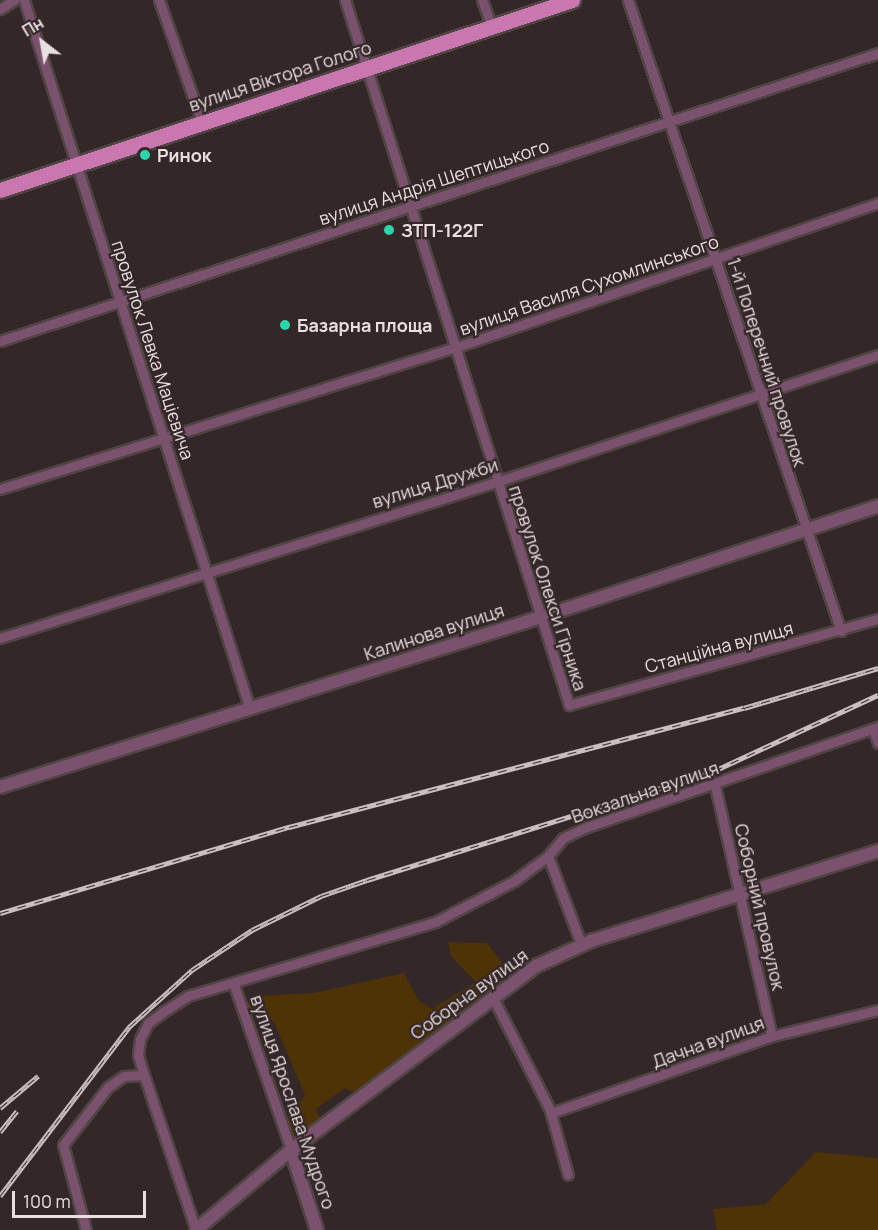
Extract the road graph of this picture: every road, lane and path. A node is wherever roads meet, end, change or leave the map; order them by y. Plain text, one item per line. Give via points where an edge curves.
1 (14, 0) edge
2 (24, 0) edge
3 (159, 0) edge
4 (345, 0) edge
5 (482, 0) edge
6 (572, 0) edge
7 (628, 0) edge
8 (0, 9) edge
9 (492, 27) junction
10 (878, 52) edge
11 (365, 68) junction
12 (669, 121) junction
13 (202, 123) junction
14 (74, 165) junction
15 (0, 190) edge
16 (878, 203) edge
17 (411, 207) junction
18 (716, 258) junction
19 (121, 302) junction
20 (0, 341) edge
21 (454, 348) junction
22 (878, 355) edge
23 (759, 394) junction
24 (164, 439) junction
25 (496, 482) junction
26 (0, 489) edge
27 (878, 506) edge
28 (805, 530) junction
29 (207, 573) junction
30 (538, 618) junction
31 (878, 619) edge
32 (841, 631) junction
33 (0, 638) edge
34 (568, 705) joint
35 (250, 710) junction
36 (876, 728) edge
37 (878, 743) edge
38 (715, 786) junction
39 (0, 787) edge
40 (878, 851) edge
41 (548, 856) junction
42 (742, 896) junction
43 (581, 944) junction
44 (234, 986) junction
45 (492, 996) junction
46 (878, 1010) edge
47 (772, 1036) junction
48 (144, 1075) junction
49 (551, 1113) junction
50 (291, 1150) junction
51 (568, 1175) dead end
52 (87, 1230) edge
53 (196, 1230) edge
54 (317, 1230) edge

1 - 8 street
2 - 14 street, провулок Левка Мацієвича
3 - 13 street
4 - 11 street, провулок Олекси Гірника
5 - 9 street
6 - 9 main road, вулиця Віктора Голого
7 - 12 street, 1-й Поперечний провулок
9 - 11 main road, вулиця Віктора Голого
10 - 12 street, вулиця Андрія Шептицького
11 - 13 main road, вулиця Віктора Голого
11 - 17 street, провулок Олекси Гірника
12 - 17 street, вулиця Андрія Шептицького
12 - 18 street, 1-й Поперечний провулок
13 - 14 main road, вулиця Віктора Голого
14 - 15 main road, вулиця Віктора Голого
14 - 19 street, провулок Левка Мацієвича
16 - 18 street, вулиця Василя Сухомлинського
17 - 19 street, вулиця Андрія Шептицького
17 - 21 street, провулок Олекси Гірника
18 - 21 street, вулиця Василя Сухомлинського
18 - 23 street, 1-й Поперечний провулок
19 - 20 street, вулиця Андрія Шептицького
19 - 24 street, провулок Левка Мацієвича
21 - 24 street, вулиця Василя Сухомлинського
21 - 25 street, провулок Олекси Гірника
22 - 23 street, вулиця Дружби
23 - 25 street, вулиця Дружби
23 - 28 street, 1-й Поперечний провулок
24 - 26 street, вулиця Василя Сухомлинського
24 - 29 street, провулок Левка Мацієвича
25 - 29 street, вулиця Дружби
25 - 30 street, провулок Олекси Гірника
27 - 28 street, Калинова вулиця
28 - 30 street, Калинова вулиця
28 - 32 street, 1-й Поперечний провулок
29 - 33 street, вулиця Дружби
29 - 35 street, провулок Левка Мацієвича
30 - 34 street, провулок Олекси Гірника
30 - 35 street, Калинова вулиця
31 - 32 street, Станційна вулиця
32 - 34 street, Станційна вулиця
35 - 39 street, Калинова вулиця
36 - 37 street
36 - 38 street, Вокзальна вулиця
38 - 41 street, Вокзальна вулиця via 587,827 563,838
38 - 42 street, Соборний провулок
40 - 42 street, Соборна вулиця
41 - 43 street
41 - 44 street, Вокзальна вулиця via 514,881 435,922
42 - 43 street, Соборна вулиця
42 - 47 street, Соборний провулок
43 - 45 street, Соборна вулиця via 536,966
44 - 48 street, Вокзальна вулиця via 188,996 148,1023 138,1054
44 - 50 street, вулиця Ярослава Мудрого
45 - 49 street
45 - 50 street, Соборна вулиця
46 - 47 street, Дачна вулиця
47 - 49 street, Дачна вулиця
48 - 52 street via 124,1076 108,1087 63,1145
48 - 53 street, Вокзальна вулиця
49 - 51 street
50 - 53 street, Соборна вулиця
50 - 54 street, вулиця Ярослава Мудрого

